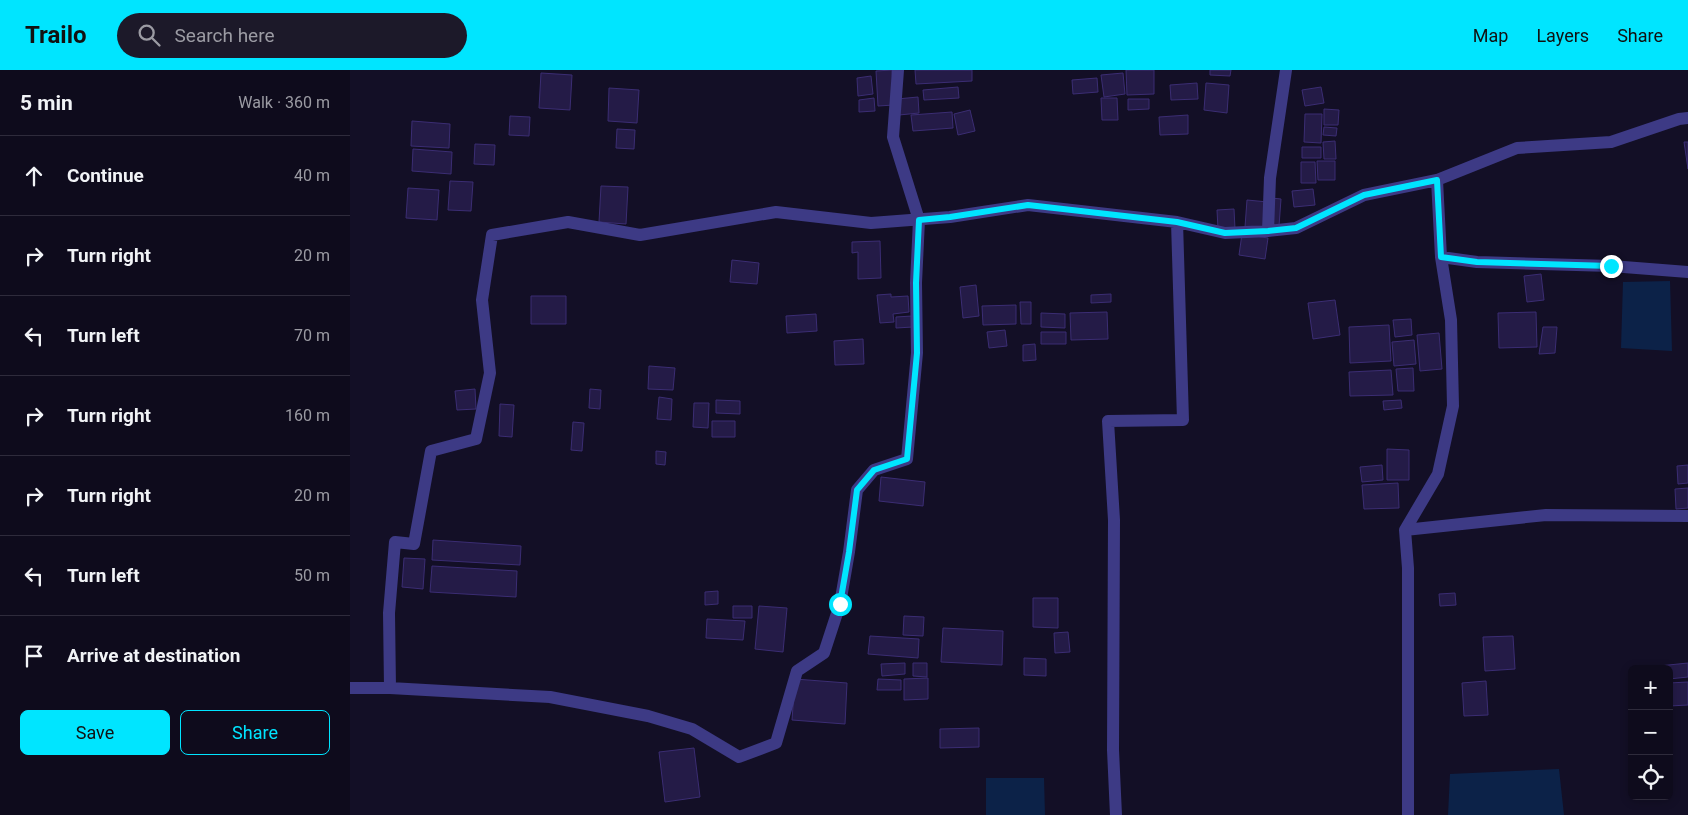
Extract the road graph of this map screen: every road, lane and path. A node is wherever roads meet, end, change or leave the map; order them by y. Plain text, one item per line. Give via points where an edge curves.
1 (898, 70) edge
2 (1286, 70) edge
3 (1688, 118) edge
4 (1437, 180) junction
5 (919, 220) junction
6 (1177, 222) junction
7 (1268, 231) junction
8 (1441, 257) junction
9 (1688, 272) edge
10 (1688, 516) edge
11 (1405, 530) junction
12 (350, 688) edge
13 (390, 688) junction
14 (1116, 815) edge
15 (1408, 815) edge

1 - 5 street via 893,137
2 - 7 street via 1270,178
3 - 4 street via 1612,142 1517,148
4 - 7 street via 1364,195 1296,228
4 - 8 street
5 - 6 street via 1028,205
5 - 13 street via 872,223 776,212 640,235 568,222 492,236 482,300 490,373 476,440 431,452 414,544 395,542 389,613
5 - 13 street via 917,353 907,459 874,470 857,490 840,604 824,653 796,670 776,743 740,756 692,729 610,708 550,697
6 - 7 street via 1225,233
6 - 14 street via 1183,420 1108,421 1114,520 1113,750
8 - 9 street via 1477,262
8 - 11 street via 1451,320 1453,406 1438,474
10 - 11 street via 1546,515
11 - 15 street via 1408,568
12 - 13 street

